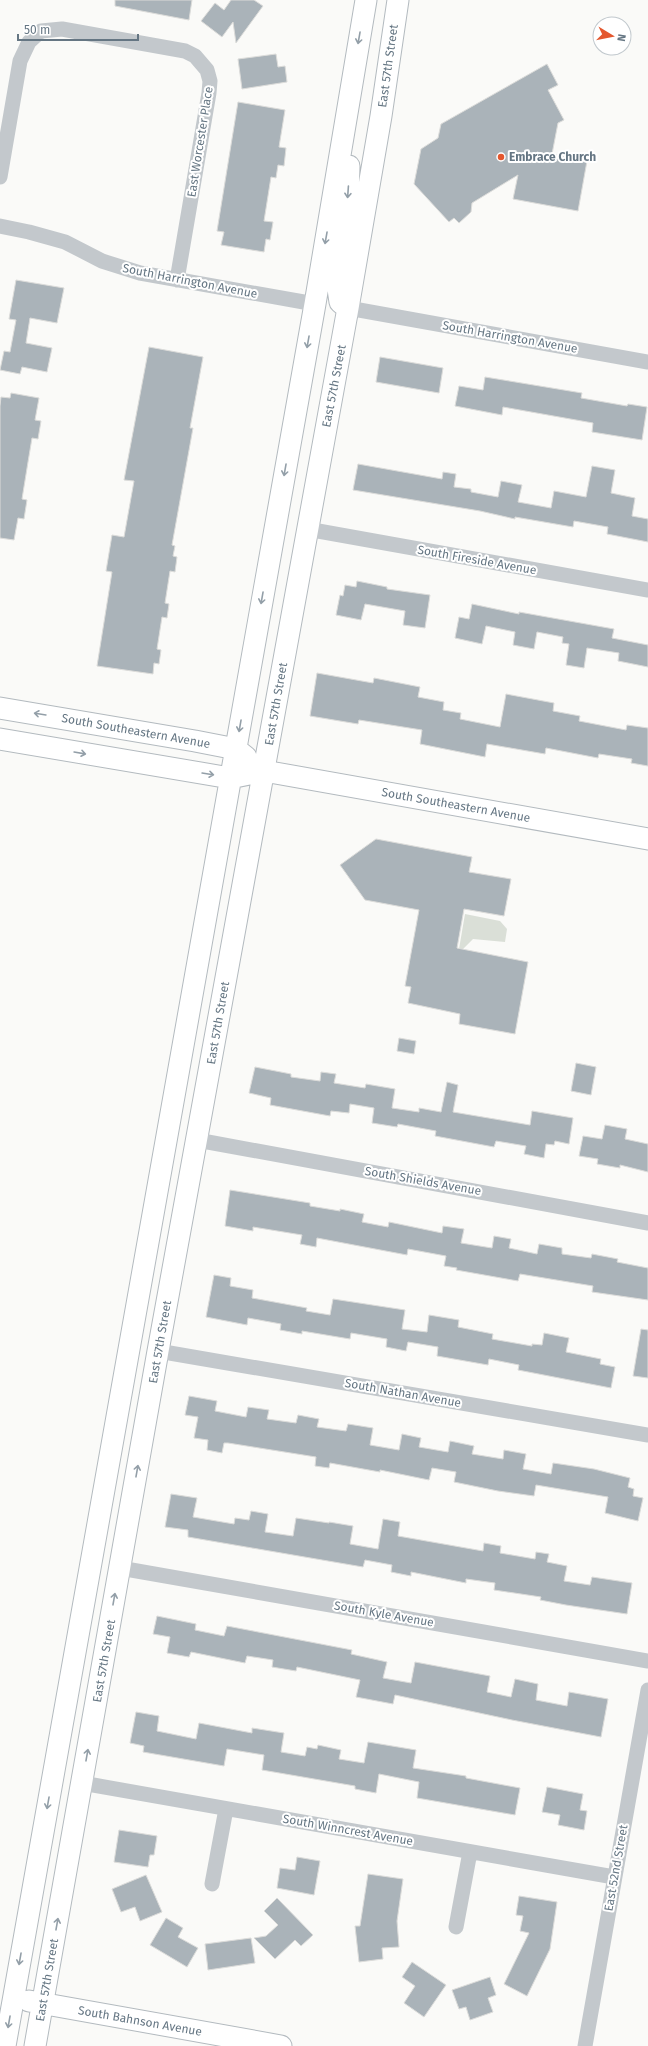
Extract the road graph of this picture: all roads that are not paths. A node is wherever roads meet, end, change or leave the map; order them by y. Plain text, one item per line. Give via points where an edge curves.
1 (366, 0) edge
2 (398, 0) edge
3 (349, 97) junction
4 (0, 177) edge
5 (0, 226) edge
6 (177, 280) junction
7 (315, 304) junction
8 (348, 308) junction
9 (648, 362) edge
10 (307, 529) junction
11 (648, 590) edge
12 (0, 708) edge
13 (0, 739) edge
14 (236, 749) junction
15 (264, 771) junction
16 (230, 778) junction
17 (648, 838) edge
18 (197, 1140) junction
19 (648, 1223) edge
20 (158, 1351) junction
21 (648, 1435) edge
22 (120, 1568) junction
23 (648, 1661) edge
24 (648, 1690) edge
25 (82, 1784) junction
26 (226, 1809) junction
27 (470, 1852) junction
28 (614, 1877) junction
29 (212, 1884) dead end
30 (456, 1927) dead end
31 (7, 1997) edge
32 (42, 2004) junction
33 (202, 2039) edge
34 (5, 2046) edge
35 (35, 2046) edge
36 (281, 2046) edge
37 (585, 2046) edge

1 -> 3 main road
2 - 8 main road, East 57th Street
3 -> 7 main road
3 -> 8 main road via 348,195 337,282 340,302
4 - 6 street, East Worcester Place via 20,61 29,42 41,31 62,29 173,48 195,56 207,70 210,81
5 - 6 street, South Harrington Avenue via 65,242 117,267
6 - 7 street, South Harrington Avenue
7 -> 14 main road
8 - 9 street, South Harrington Avenue
8 - 10 main road, East 57th Street
10 - 11 street, South Fireside Avenue
10 - 15 main road, East 57th Street
14 -> 12 main road, South Southeastern Avenue
13 -> 16 main road, South Southeastern Avenue
14 - 15 main road, South Southeastern Avenue
14 - 16 main road
15 - 16 main road, South Southeastern Avenue
15 - 17 main road, South Southeastern Avenue
15 - 18 main road, East 57th Street
16 -> 31 main road
18 - 19 street, South Shields Avenue
18 - 20 main road, East 57th Street
20 - 21 street, South Nathan Avenue
22 -> 20 main road, East 57th Street
22 - 23 street, South Kyle Avenue
25 -> 22 main road, East 57th Street
24 - 28 street, East 52nd Street
25 - 26 street, South Winncrest Avenue
32 -> 25 main road, East 57th Street
26 - 27 street, South Winncrest Avenue
26 - 29 street
27 - 28 street, South Winncrest Avenue
27 - 30 street
28 - 37 street, East 52nd Street
31 - 32 main road, South Bahnson Avenue
31 -> 34 main road
32 - 33 main road, South Bahnson Avenue
32 - 35 main road, East 57th Street
33 - 36 main road, South Bahnson Avenue

